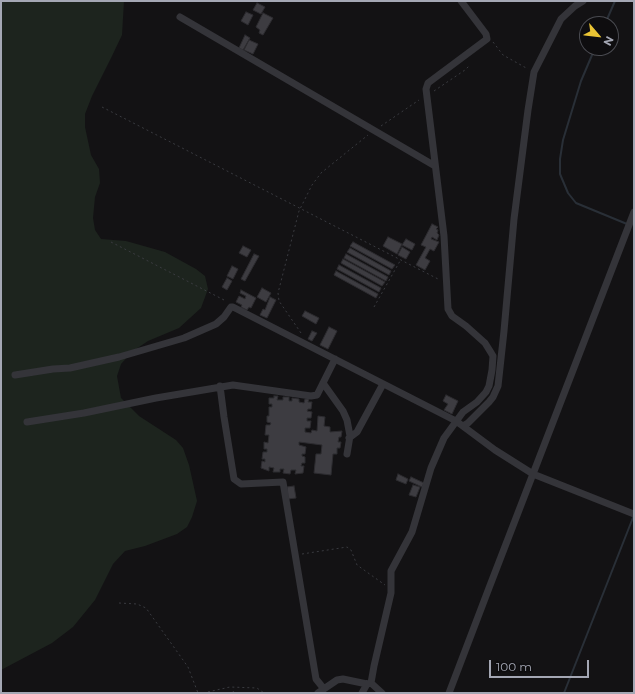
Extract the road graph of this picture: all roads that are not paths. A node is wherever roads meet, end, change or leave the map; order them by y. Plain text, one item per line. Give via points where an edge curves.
1 (461, 1) edge
2 (583, 1) edge
3 (180, 17) dead end
4 (435, 166) junction
5 (633, 215) edge
6 (334, 359) junction
7 (15, 375) dead end
8 (323, 383) junction
9 (383, 384) junction
10 (220, 386) junction
11 (456, 421) junction
12 (27, 422) dead end
13 (463, 426) junction
14 (349, 438) junction
15 (347, 454) dead end
16 (533, 474) junction
17 (634, 514) edge
18 (369, 684) junction
19 (324, 689) junction
20 (318, 693) edge
21 (362, 693) edge
22 (382, 693) edge
23 (449, 693) edge

1 - 4 street via 488,38 426,87
2 - 13 street via 561,19 534,72 514,219 498,386 489,402
3 - 4 street
4 - 11 street via 444,236 448,309 452,316 485,344 493,356 491,379 486,392
5 - 16 street
6 - 7 street via 232,307 216,324 184,338 70,368
6 - 8 street
6 - 9 street
8 - 10 street via 317,394 311,396 238,385
8 - 14 street via 343,411
9 - 11 street
9 - 14 street via 357,432
10 - 12 street
10 - 19 street via 234,479 241,484 283,482 316,679
11 - 13 street
11 - 18 street via 444,438 431,468 412,532 391,571 390,599
13 - 16 street
14 - 15 street
16 - 17 street
16 - 23 street
18 - 19 street via 343,679
18 - 21 street
18 - 22 street
19 - 20 street

